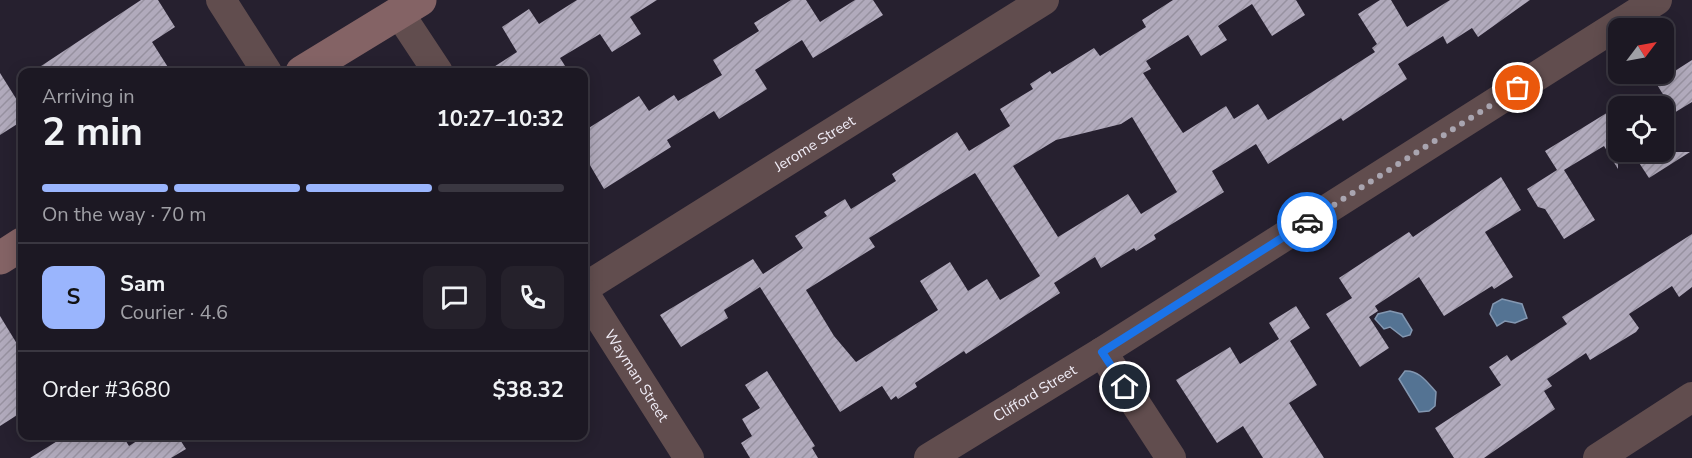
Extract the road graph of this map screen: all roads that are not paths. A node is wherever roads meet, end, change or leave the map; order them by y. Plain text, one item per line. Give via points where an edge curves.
1 (221, 0) edge
2 (1044, 0) edge
3 (1657, 0) edge
4 (409, 7) edge
5 (264, 68) edge
6 (309, 68) edge
7 (436, 68) edge
8 (18, 247) edge
9 (0, 258) edge
10 (588, 285) edge
11 (588, 299) edge
12 (1102, 352) junction
13 (1692, 397) edge
14 (1631, 449) edge
15 (689, 458) edge
16 (929, 458) edge
17 (1171, 458) edge
18 (1598, 458) edge

1 - 5 street
2 - 10 street, Jerome Street
3 - 12 street, Clifford Street
4 - 6 street
4 - 7 street
8 - 9 street
11 - 15 street, Wayman Street
12 - 16 street, Clifford Street
12 - 17 street
13 - 14 street
14 - 18 street

